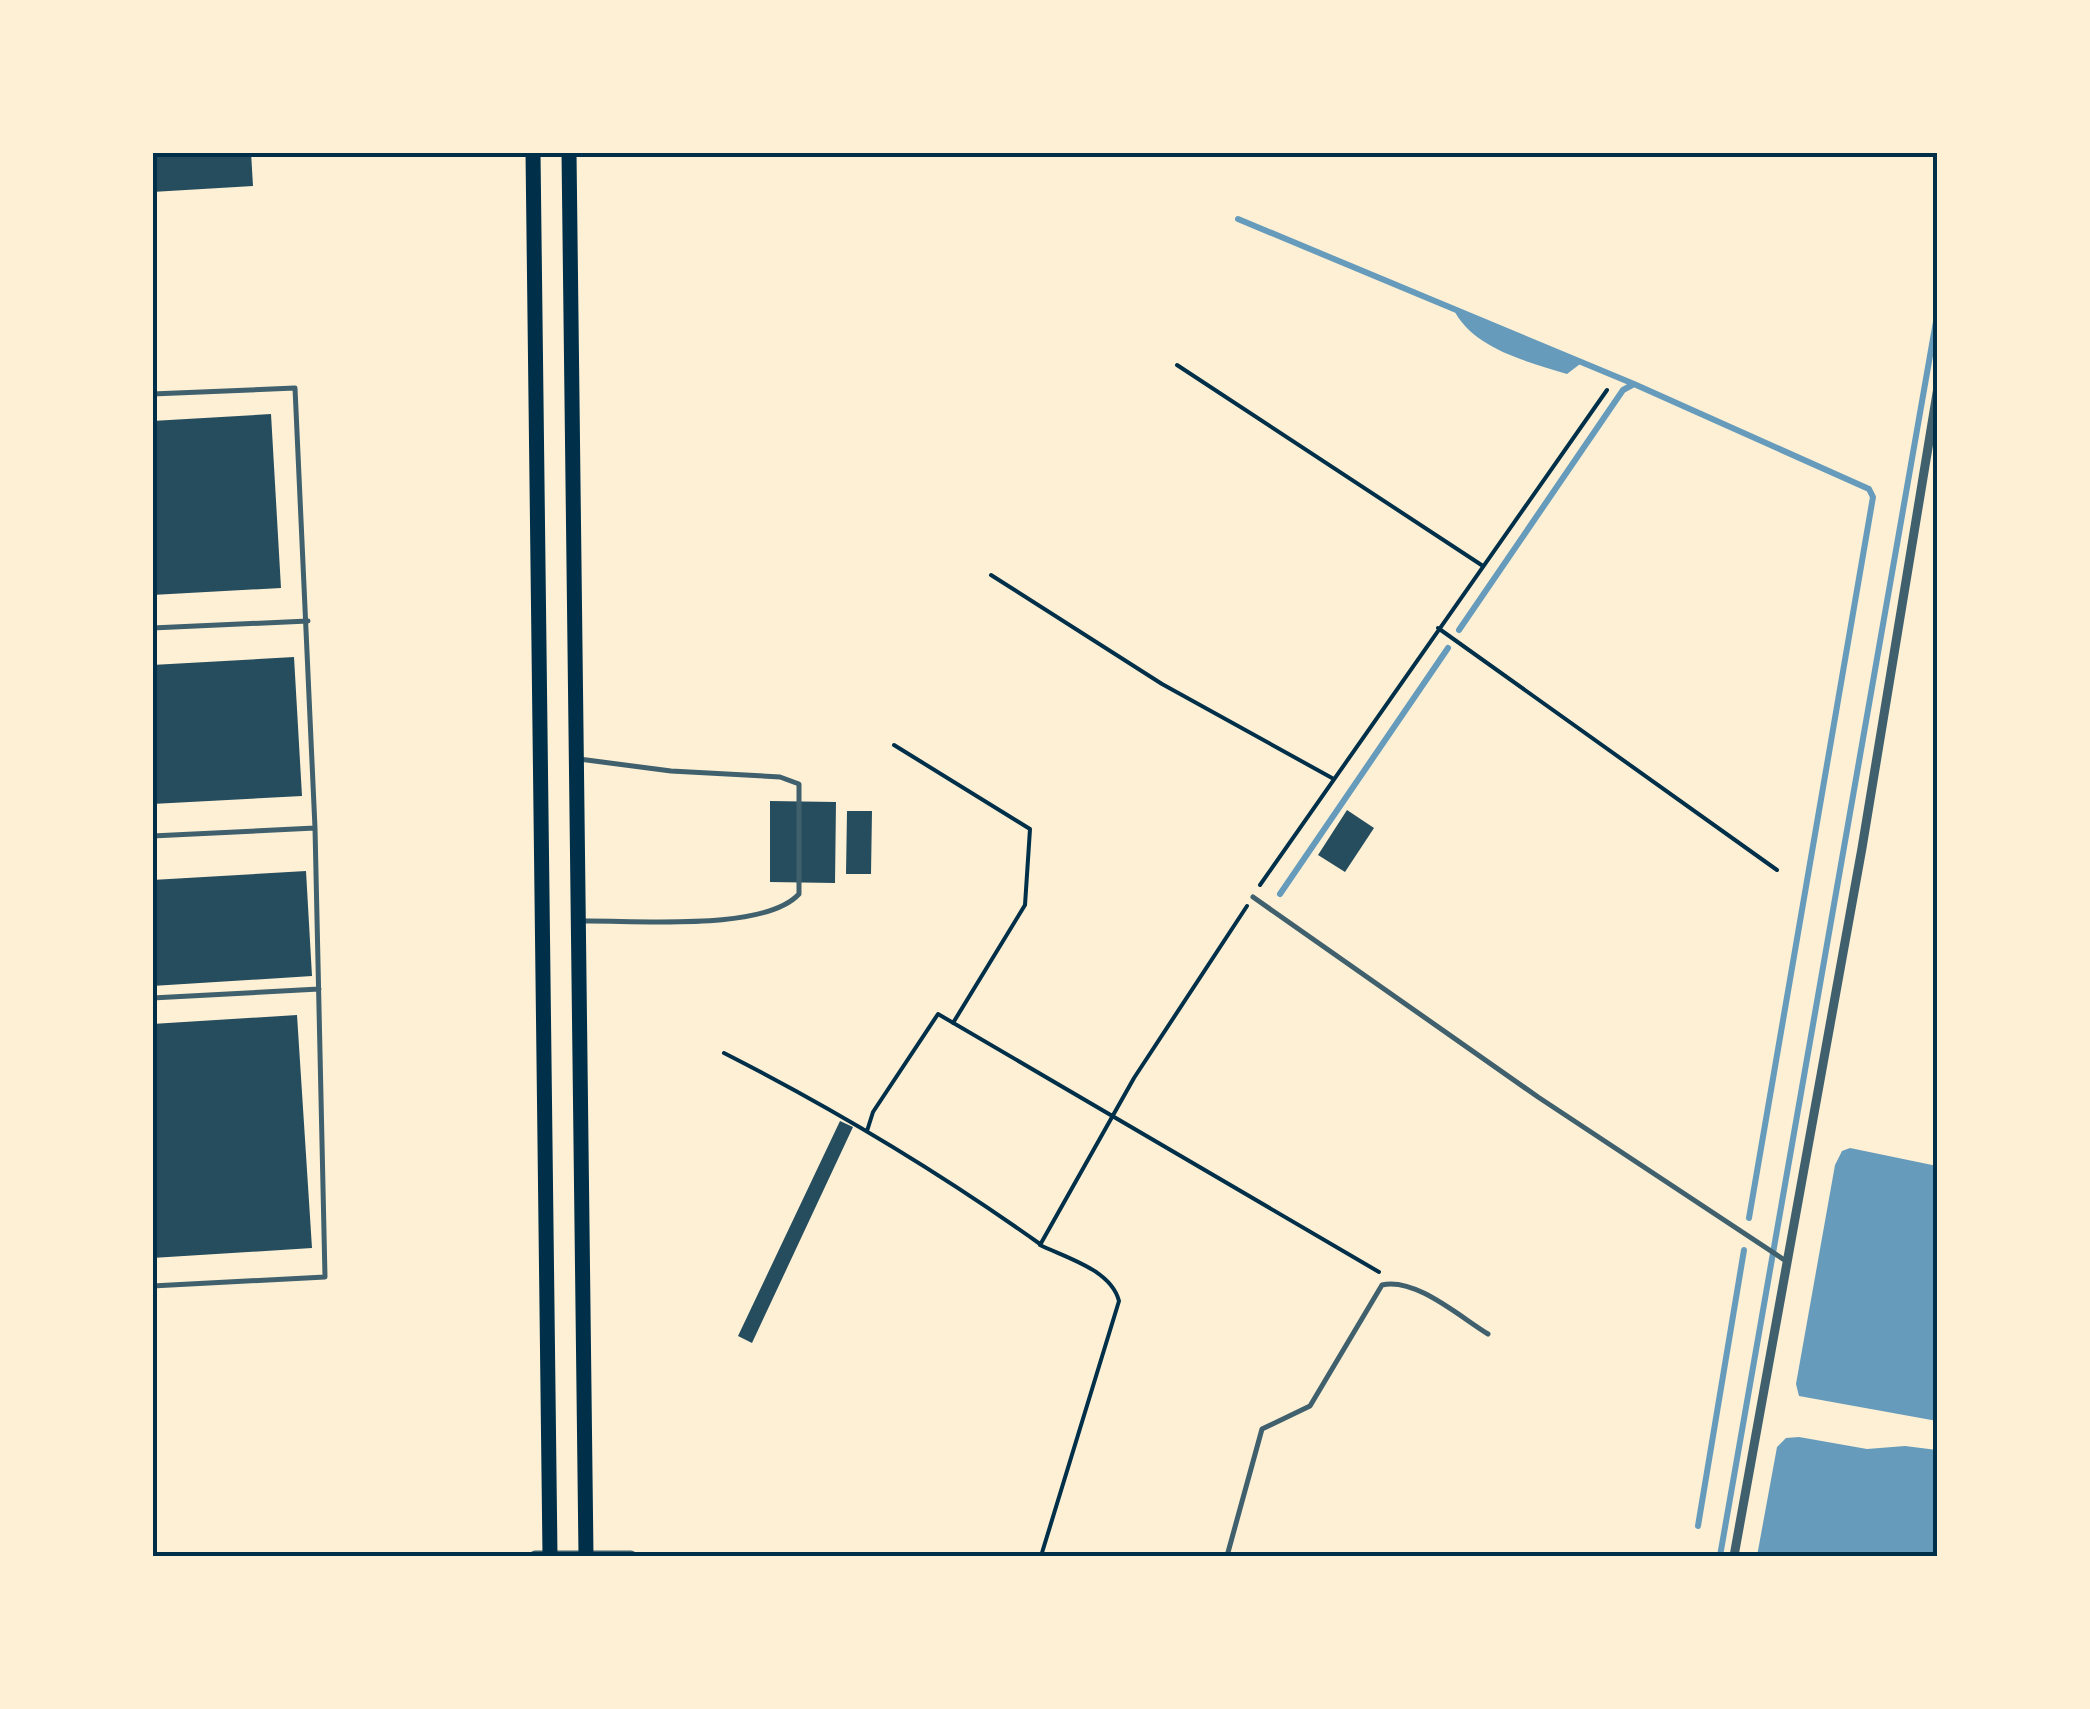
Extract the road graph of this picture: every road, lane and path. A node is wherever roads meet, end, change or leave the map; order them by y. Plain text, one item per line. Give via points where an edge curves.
1 (533, 152) edge
2 (569, 152) edge
3 (1177, 365) dead end
4 (1938, 387) edge
5 (1608, 390) dead end
6 (152, 394) edge
7 (1483, 566) junction
8 (992, 575) dead end
9 (308, 621) junction
10 (152, 628) edge
11 (1438, 628) junction
12 (894, 745) dead end
13 (576, 759) junction
14 (1332, 778) junction
15 (315, 828) junction
16 (152, 836) edge
17 (1777, 870) dead end
18 (1253, 896) junction
19 (578, 921) junction
20 (319, 989) junction
21 (152, 998) edge
22 (953, 1023) junction
23 (724, 1053) dead end
24 (1112, 1118) junction
25 (867, 1131) junction
26 (1040, 1244) junction
27 (1786, 1261) junction
28 (1396, 1281) junction
29 (152, 1286) edge
30 (1488, 1334) dead end
31 (545, 1556) edge
32 (586, 1556) edge
33 (630, 1556) edge
34 (1041, 1556) edge
35 (1227, 1556) edge
36 (1734, 1556) edge

1 - 31 highway
2 - 13 highway
3 - 7 path
4 - 27 street
5 - 7 path
6 - 9 lane via 295,388
7 - 11 path
8 - 14 path via 1162,684
9 - 10 lane
9 - 15 lane
11 - 14 path
11 - 17 path
12 - 22 path via 1030,830 1024,904
13 - 19 highway
13 - 19 lane via 799,784 799,894 786,908 755,916
14 - 18 path
15 - 16 lane
15 - 20 lane
18 - 24 path
18 - 27 lane via 1538,1098
19 - 32 highway
20 - 21 lane
20 - 29 lane via 326,1276
22 - 24 path
22 - 25 path via 938,1014
23 - 25 path
24 - 26 path
24 - 28 path
25 - 26 path
26 - 34 path via 1098,1273 1115,1287 1119,1301
27 - 36 street
28 - 30 lane
28 - 35 lane via 1382,1284 1310,1406 1262,1430
31 - 32 street
32 - 33 street

